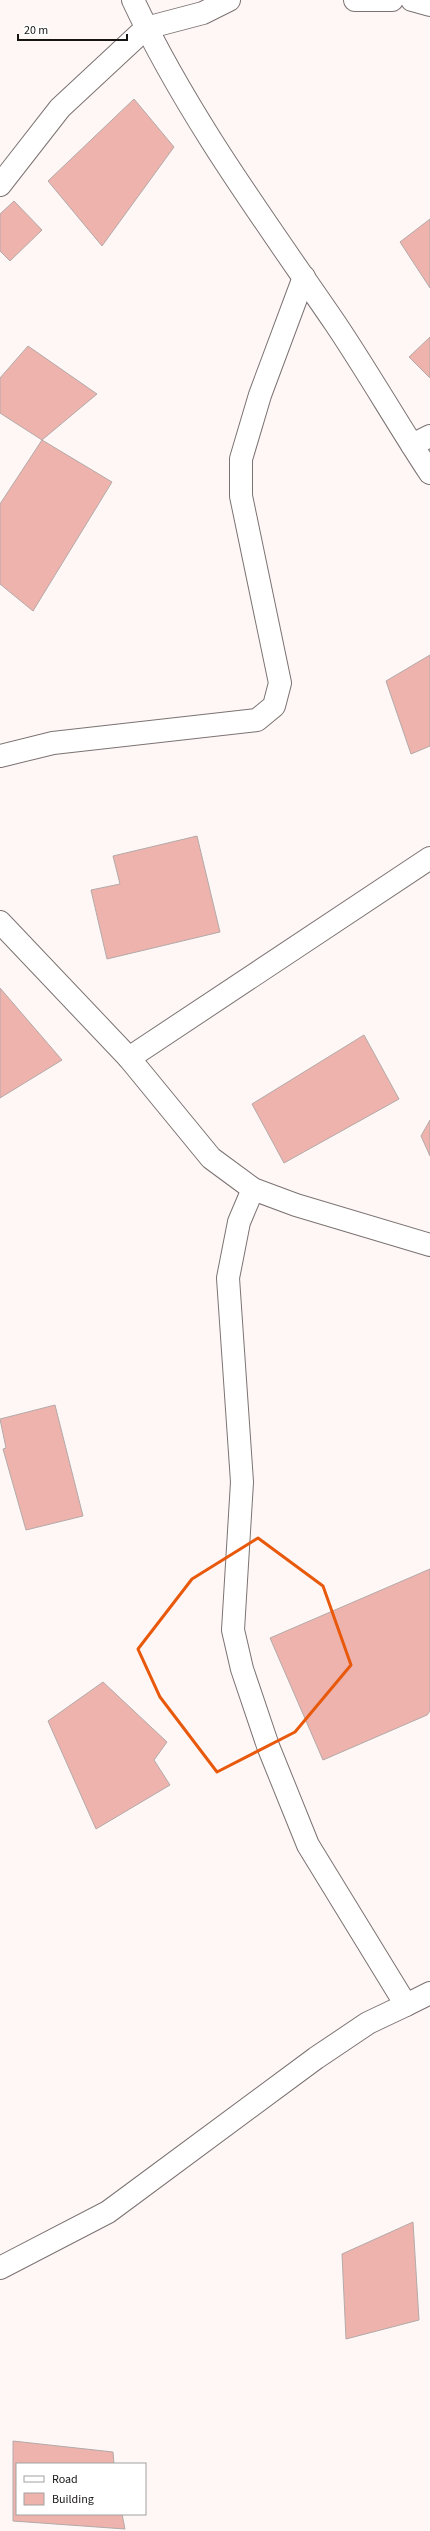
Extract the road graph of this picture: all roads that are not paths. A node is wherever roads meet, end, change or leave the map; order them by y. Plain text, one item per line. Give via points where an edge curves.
1 (133, 0) edge
2 (229, 0) edge
3 (355, 0) edge
4 (392, 0) edge
5 (412, 0) edge
6 (430, 5) edge
7 (146, 28) junction
8 (3, 173) edge
9 (304, 277) junction
10 (421, 441) edge
11 (430, 473) edge
12 (0, 756) edge
13 (430, 858) edge
14 (0, 922) edge
15 (129, 1058) junction
16 (253, 1189) junction
17 (430, 1245) edge
18 (430, 1993) edge
19 (406, 2005) junction
20 (0, 2268) edge

1 - 7 street
2 - 7 street via 203,13
3 - 4 street
5 - 6 street
7 - 8 street via 60,108
7 - 9 street via 210,139
9 - 10 street via 360,360
9 - 12 street via 260,395 241,459 241,496 280,683 274,706 257,720 53,743
10 - 11 street
13 - 15 street
14 - 15 street
15 - 16 street via 211,1158
16 - 17 street via 296,1205
16 - 19 street via 239,1222 228,1278 242,1482 233,1630 242,1669 268,1746 308,1845
18 - 19 street
19 - 20 street via 368,2023 316,2058 108,2212

